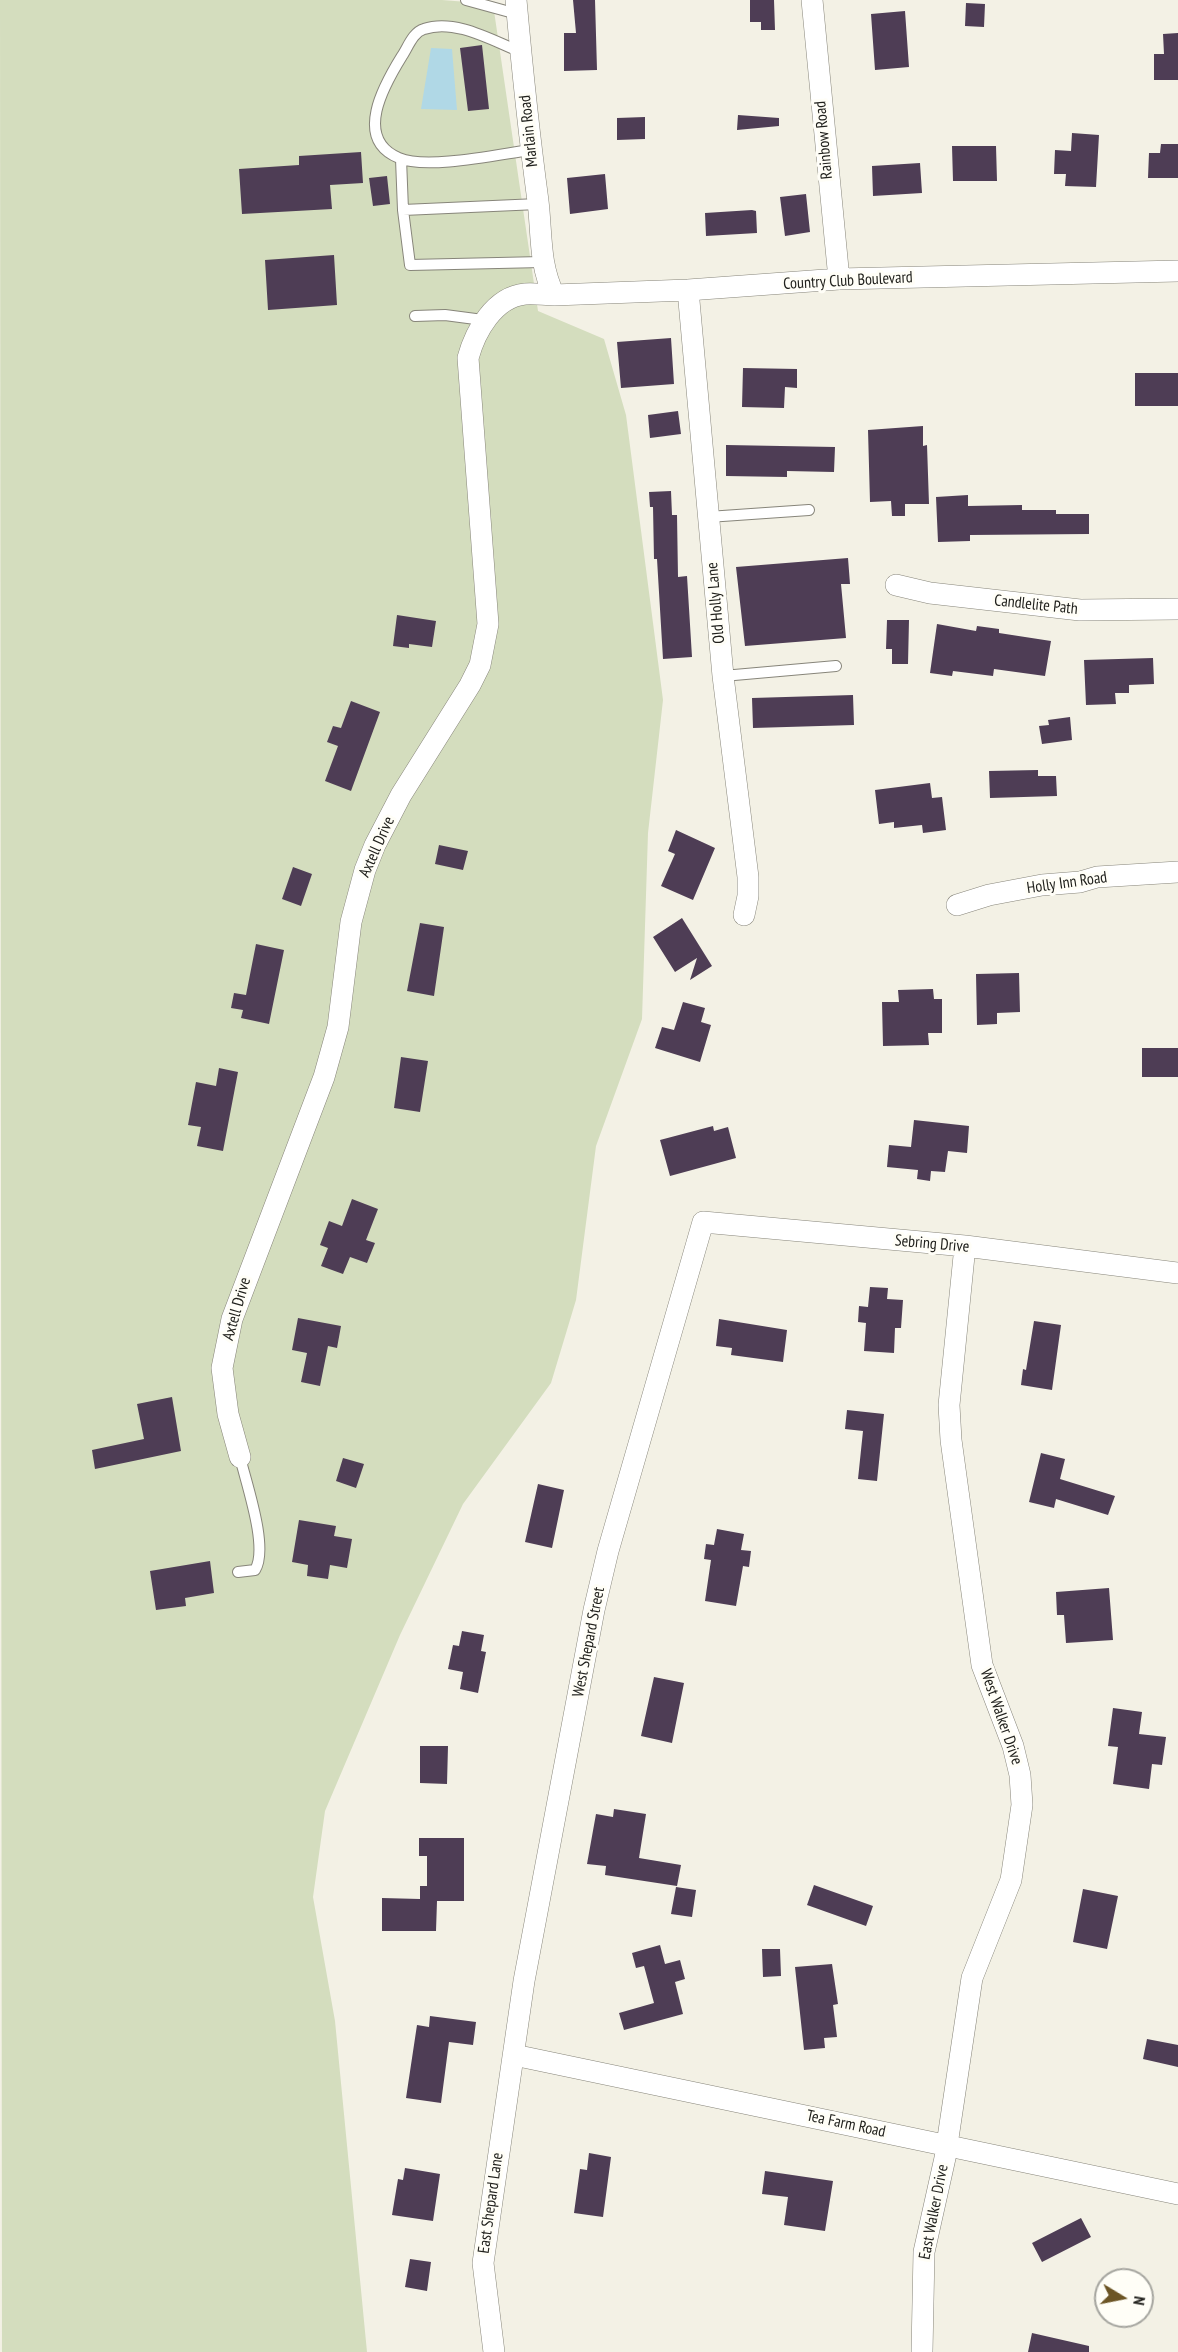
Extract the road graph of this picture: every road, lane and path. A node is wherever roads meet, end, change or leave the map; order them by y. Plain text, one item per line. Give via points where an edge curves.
1 (466, 0) edge
2 (812, 0) edge
3 (517, 7) edge
4 (521, 51) junction
5 (531, 150) junction
6 (401, 159) junction
7 (538, 204) junction
8 (403, 210) junction
9 (542, 262) junction
10 (1178, 271) edge
11 (839, 279) junction
12 (688, 290) junction
13 (554, 295) junction
14 (415, 316) dead end
15 (483, 320) junction
16 (809, 510) dead end
17 (708, 517) junction
18 (896, 585) dead end
19 (1178, 609) edge
20 (836, 666) dead end
21 (723, 676) junction
22 (1178, 872) edge
23 (957, 905) dead end
24 (744, 915) dead end
25 (700, 1238) joint
26 (965, 1246) junction
27 (1178, 1273) edge
28 (240, 1457) joint
29 (238, 1572) dead end
30 (513, 2055) junction
31 (947, 2145) junction
32 (1178, 2194) edge
33 (494, 2352) edge
34 (922, 2352) edge

1 - 3 lane
2 - 11 street, Rainbow Road
3 - 4 street, Marlain Road
4 - 5 street, Marlain Road
4 - 6 lane via 458,28 432,27 416,33 391,72 374,116 380,143
5 - 6 lane via 468,161
5 - 7 street, Marlain Road
6 - 8 lane
7 - 8 lane
7 - 9 street, Marlain Road
8 - 9 lane via 410,265
9 - 13 street
10 - 11 street, Country Club Boulevard
11 - 12 street, Country Club Boulevard
12 - 13 street, Country Club Boulevard
12 - 17 street, Old Holly Lane
13 - 15 street via 516,296
14 - 15 lane
15 - 28 street, Axtell Drive via 468,358 468,385 483,542 488,624 485,645 470,685 401,795 365,870 351,922 338,1027 324,1077 232,1319 222,1368 228,1414
16 - 17 lane
17 - 21 street, Old Holly Lane
18 - 19 street, Candlelite Path via 930,593 1080,610
20 - 21 lane
21 - 24 street, Old Holly Lane via 748,878
22 - 23 street, Holly Inn Road via 1041,885
25 - 26 street, Sebring Drive via 703,1221
25 - 30 street, West Shepard Street via 594,1610
26 - 27 street, Sebring Drive
26 - 31 street, West Walker Drive via 949,1405 951,1440 982,1665 1013,1746 1022,1804 1011,1880 972,1978
28 - 29 lane via 256,1523 260,1559 255,1570
30 - 31 street, Tea Farm Road
30 - 33 street, East Shepard Lane via 483,2263
31 - 32 street, Tea Farm Road
31 - 34 street, East Walker Drive via 924,2252

